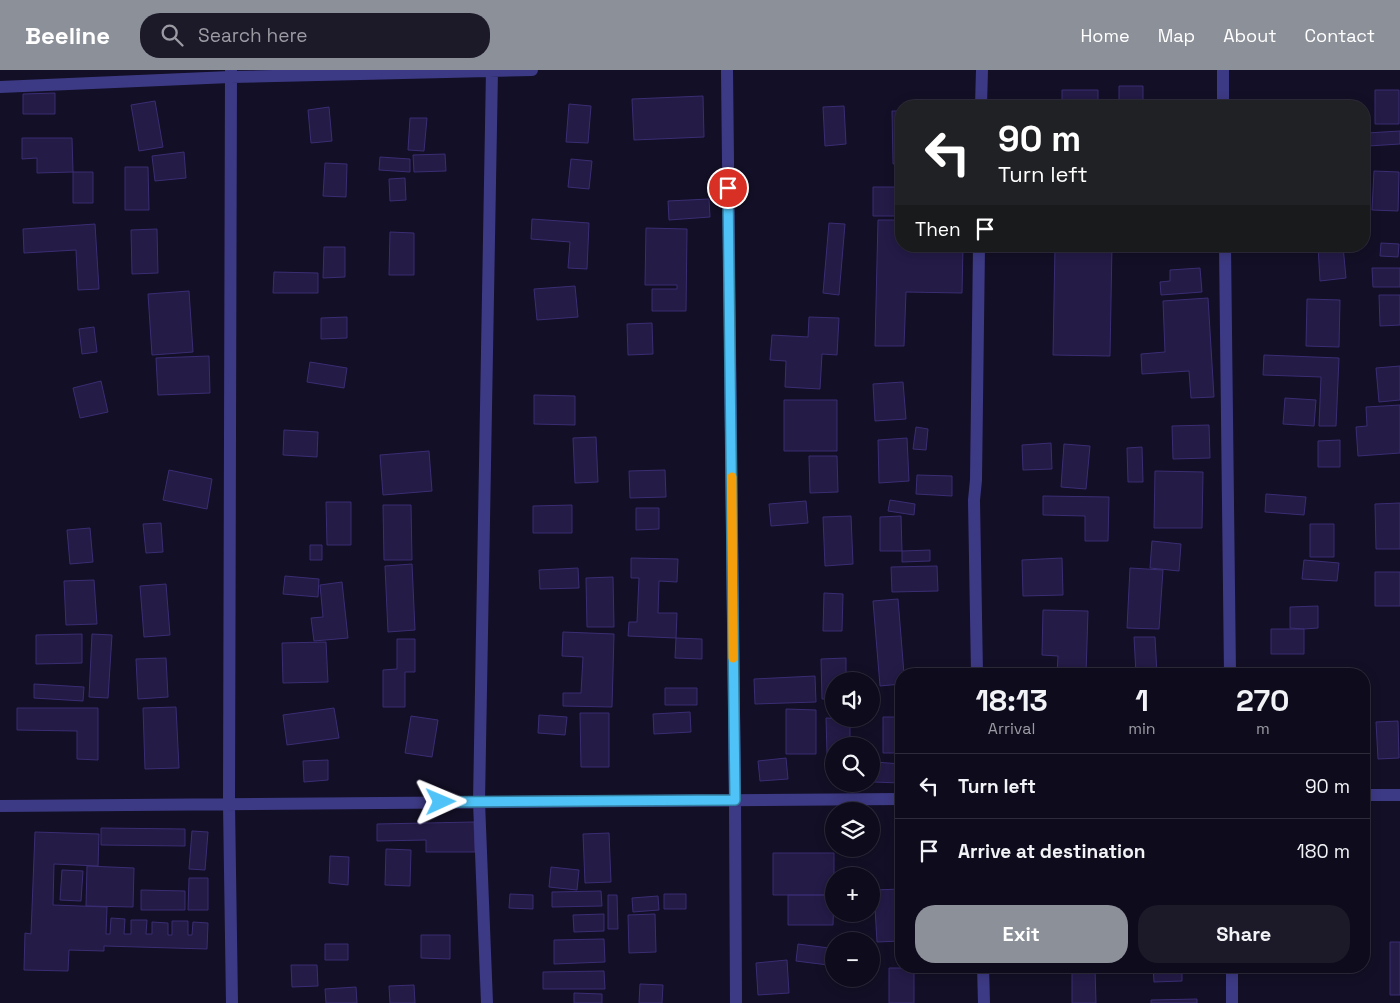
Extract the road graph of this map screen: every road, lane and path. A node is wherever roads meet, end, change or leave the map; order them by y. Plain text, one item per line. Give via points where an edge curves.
1 (532, 70) edge
2 (727, 70) edge
3 (982, 70) edge
4 (1222, 70) edge
5 (492, 71) edge
6 (230, 74) edge
7 (0, 87) edge
8 (981, 100) edge
9 (1223, 100) edge
10 (980, 252) edge
11 (1225, 252) edge
12 (977, 668) edge
13 (1230, 668) edge
14 (1370, 795) edge
15 (1400, 795) edge
16 (895, 799) edge
17 (735, 800) junction
18 (480, 802) junction
19 (229, 804) junction
20 (0, 806) edge
21 (983, 973) edge
22 (1232, 973) edge
23 (232, 1003) edge
24 (487, 1003) edge
25 (736, 1003) edge
26 (984, 1003) edge
27 (1232, 1003) edge

1 - 5 street
2 - 17 street
3 - 8 street
4 - 9 street
5 - 6 street
5 - 18 street
6 - 7 street
6 - 19 street
10 - 12 street via 974,500
11 - 13 street
14 - 15 street
16 - 17 street
17 - 18 street
17 - 25 street
18 - 19 street
18 - 24 street
19 - 20 street
19 - 23 street
21 - 26 street
22 - 27 street

